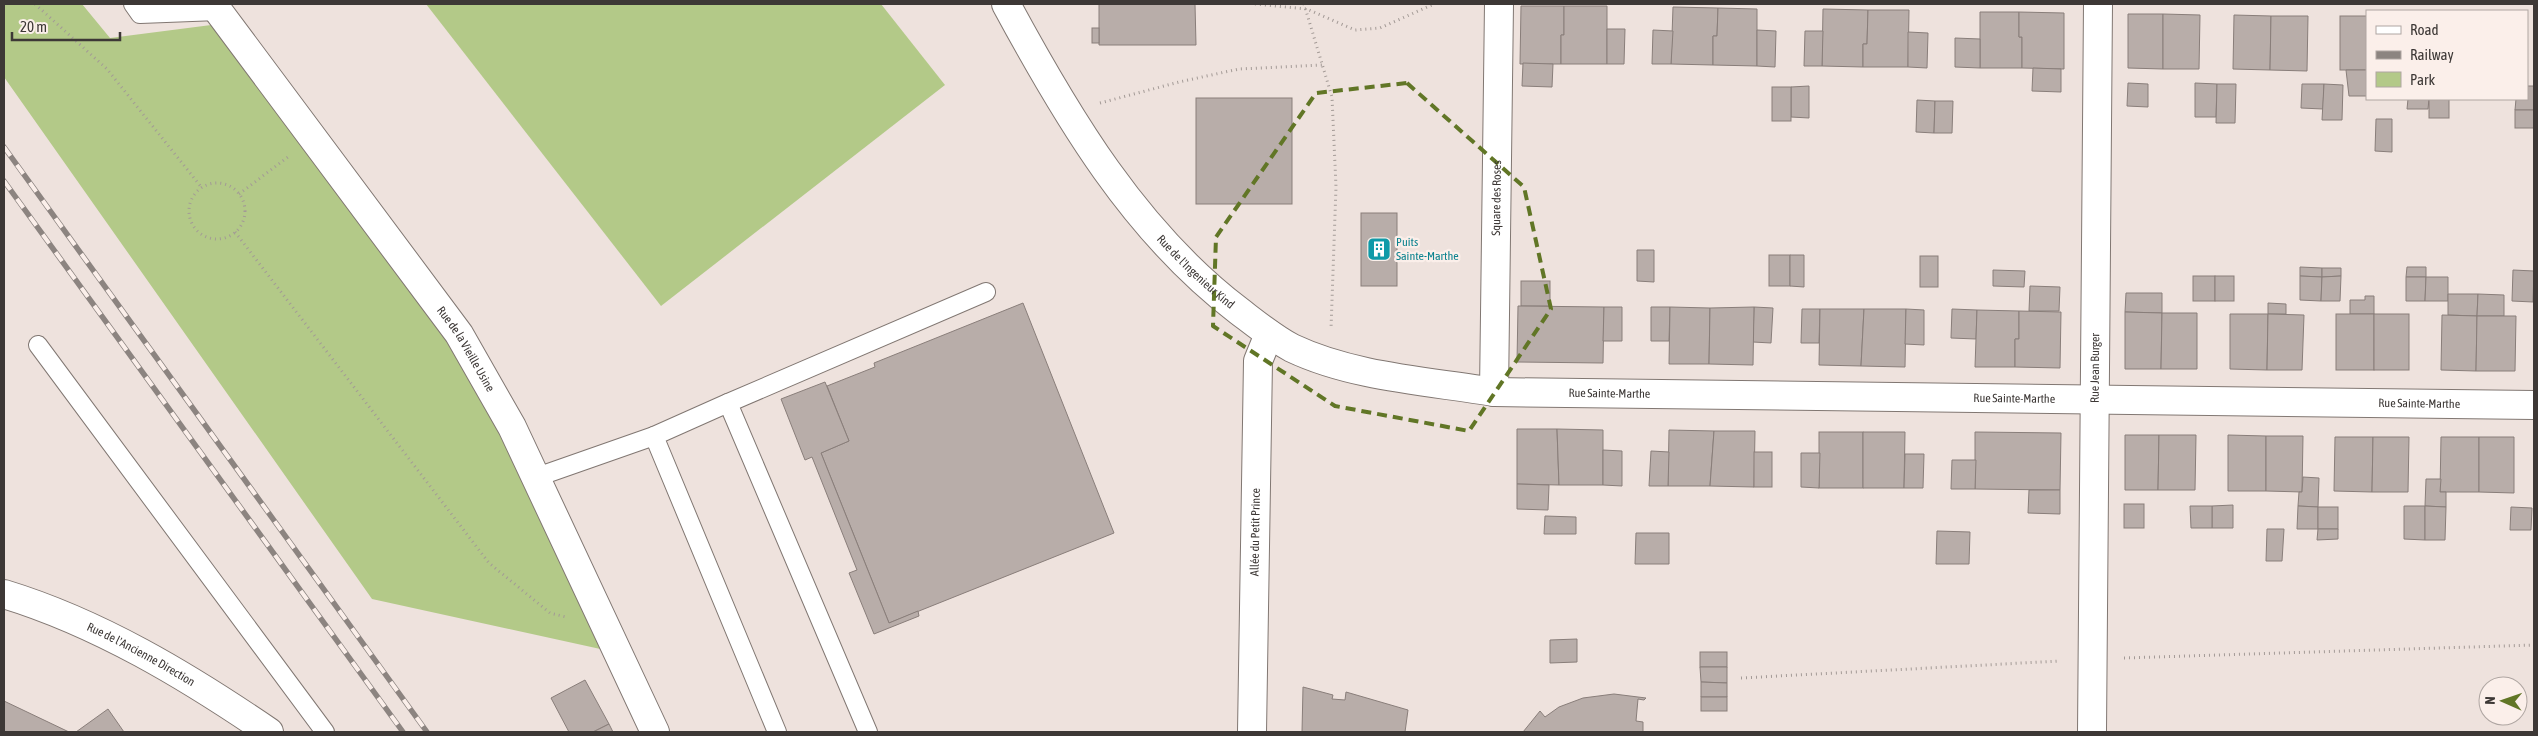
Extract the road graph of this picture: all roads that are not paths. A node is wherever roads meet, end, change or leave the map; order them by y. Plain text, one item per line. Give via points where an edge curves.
1 (133, 4) edge
2 (1006, 4) edge
3 (1500, 4) edge
4 (2098, 4) edge
5 (215, 7) edge
6 (986, 292) dead end
7 (1269, 334) junction
8 (38, 345) dead end
9 (1494, 392) junction
10 (2096, 400) junction
11 (728, 403) junction
12 (2534, 405) edge
13 (654, 436) junction
14 (536, 477) junction
15 (4, 594) edge
16 (269, 732) edge
17 (325, 732) edge
18 (655, 732) edge
19 (776, 732) edge
20 (868, 732) edge
21 (1252, 732) edge
22 (2092, 732) edge

1 - 5 lane via 140,14
2 - 7 street, Rue de l'Ingenieur Kind via 1068,112 1118,188 1162,242 1209,288
3 - 9 street, Square des Roses
4 - 10 street, Rue Jean Burger
5 - 14 street, Rue de la Vieille Usine via 459,334 512,426
6 - 11 lane
7 - 9 street, Rue de l'Ingenieur Kind via 1292,348 1330,362
7 - 21 street, Allée du Petit Prince via 1258,361
8 - 17 lane
9 - 10 street, Rue Sainte-Marthe
10 - 12 street, Rue Sainte-Marthe
10 - 22 street, Rue Jean Burger
11 - 13 lane
11 - 20 lane
13 - 14 lane
13 - 19 lane
14 - 18 street, Rue de la Vieille Usine
15 - 16 street, Rue de l'Ancienne Direction via 124,643 210,692

